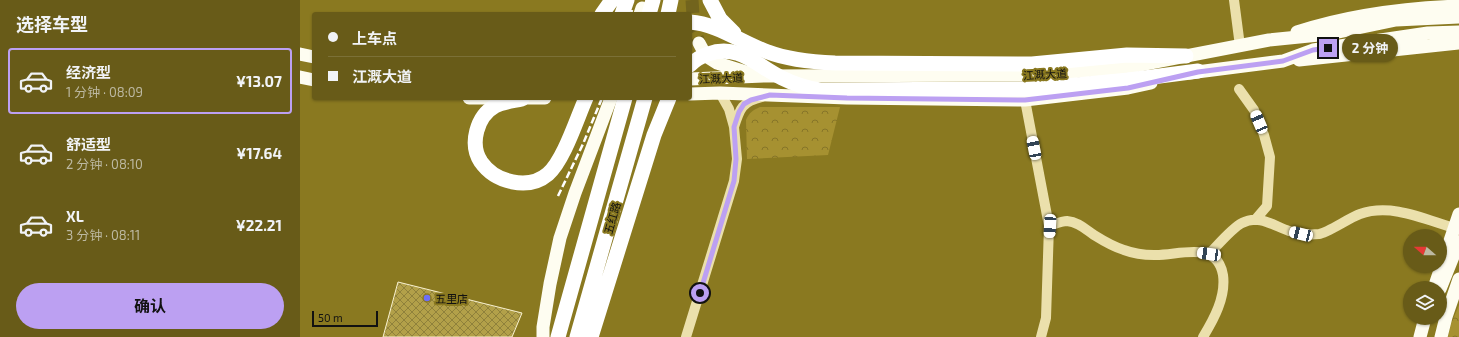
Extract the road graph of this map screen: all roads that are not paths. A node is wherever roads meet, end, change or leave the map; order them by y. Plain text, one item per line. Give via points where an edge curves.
1 (710, 0) edge
2 (1234, 0) edge
3 (621, 5) edge
4 (1459, 6) edge
5 (606, 12) edge
6 (1459, 17) edge
7 (692, 22) edge
8 (1459, 32) edge
9 (1270, 40) junction
10 (1459, 43) edge
11 (699, 44) tunnel mouth
12 (752, 45) junction
13 (1240, 46) junction
14 (300, 54) edge
15 (1186, 56) junction
16 (312, 57) edge
17 (1283, 61) junction
18 (692, 64) edge
19 (1198, 72) junction
20 (758, 76) junction
21 (300, 77) edge
22 (692, 79) edge
23 (312, 80) edge
24 (1239, 89) dead end
25 (720, 93) junction
26 (692, 94) edge
27 (770, 95) junction
28 (518, 100) edge
29 (585, 100) edge
30 (624, 100) edge
31 (644, 100) edge
32 (668, 100) edge
33 (1025, 100) junction
34 (609, 103) edge
35 (734, 127) junction
36 (1459, 214) edge
37 (1255, 220) junction
38 (1050, 226) junction
39 (1454, 228) junction
40 (1459, 242) edge
41 (1209, 254) junction
42 (1459, 279) edge
43 (1436, 281) edge
44 (1444, 281) edge
45 (543, 337) edge
46 (558, 337) edge
47 (577, 337) edge
48 (591, 337) edge
49 (686, 337) edge
50 (1041, 337) edge
51 (1203, 337) edge
52 (1441, 337) edge

1 - 12 highway via 728,27
2 - 13 street
3 - 5 highway
4 - 9 main road via 1410,9 1326,22
6 - 9 main road, 江溉大道 via 1396,20 1329,34
7 - 12 highway via 713,27
8 - 17 main road, 江溉大道 via 1428,33 1313,50
9 - 13 main road, 江溉大道
10 - 17 main road
11 - 20 main road via 706,56 717,63
12 - 15 highway via 789,58 835,64 1032,64 1127,55
13 - 15 main road, 江溉大道
14 - 16 main road
15 - 20 main road, 江溉大道 via 1129,67 1035,75
17 - 19 main road, 江溉大道
18 - 19 highway, bridge via 702,56 714,52 734,52 787,81 820,90 1034,89
19 - 33 main road, 江溉大道 via 1128,88
20 - 22 main road, 江溉大道
21 - 23 main road
24 - 37 street via 1254,110 1270,157 1267,206
25 - 26 main road, 江溉大道
25 - 27 main road, 江溉大道
25 - 35 street via 729,109
27 - 33 main road, 江溉大道
27 - 35 street via 744,104
28 - 29 highway via 496,105 487,112 475,134 480,161 490,172 504,180 520,183 533,182 548,174 558,160
30 - 46 highway, 五红路
31 - 47 highway, 五红路
32 - 48 highway via 654,135
33 - 38 street
34 - 45 main road via 560,238 550,284
35 - 49 street via 734,181
36 - 39 main road
37 - 39 street via 1301,234 1321,234 1360,214 1385,209
37 - 41 street via 1243,222
38 - 41 street via 1066,221 1078,224 1123,250 1153,255 1192,251
38 - 50 street via 1046,318
39 - 43 main road
40 - 44 main road
41 - 51 street via 1217,259 1222,268 1224,282 1221,299
42 - 52 main road

